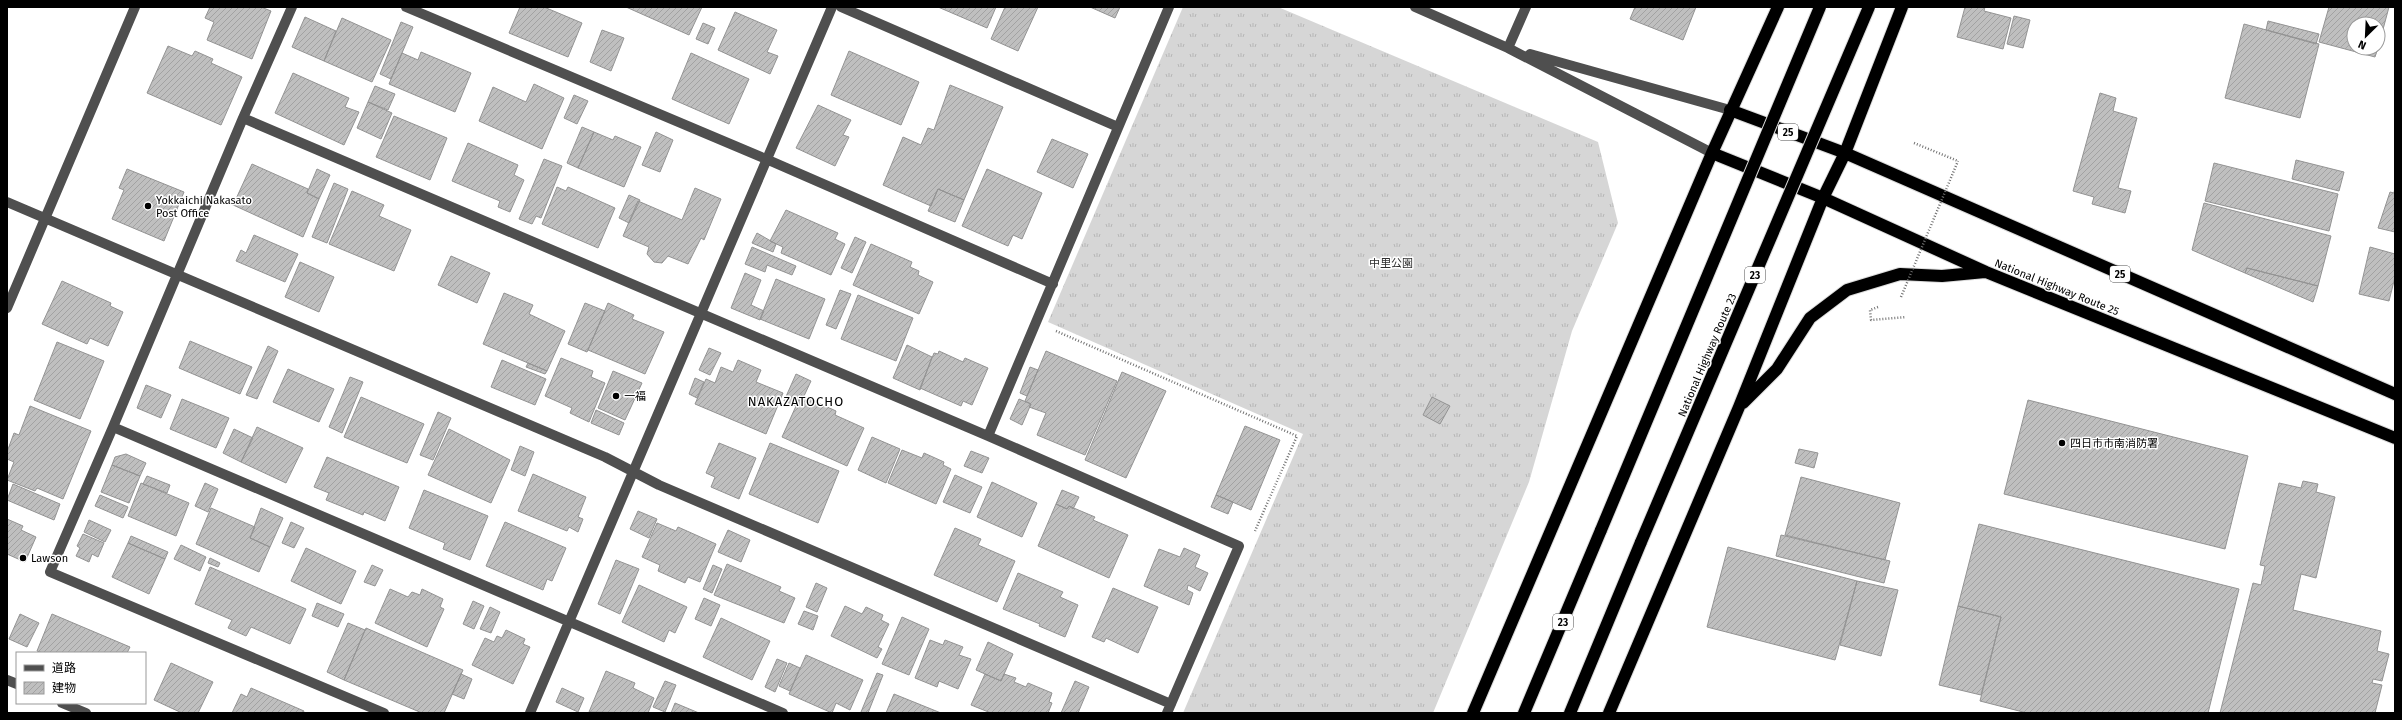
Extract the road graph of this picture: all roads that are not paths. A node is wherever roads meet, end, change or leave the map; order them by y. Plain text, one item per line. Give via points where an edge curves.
1 (135, 7) edge
2 (292, 7) edge
3 (406, 7) edge
4 (832, 7) edge
5 (841, 7) edge
6 (1169, 7) edge
7 (1414, 7) edge
8 (1526, 7) edge
9 (1778, 7) edge
10 (1820, 7) edge
11 (1869, 7) edge
12 (1902, 7) edge
13 (1508, 48) junction
14 (1730, 110) junction
15 (243, 118) junction
16 (1118, 127) junction
17 (1712, 153) junction
18 (1845, 153) junction
19 (766, 159) junction
20 (1823, 198) junction
21 (7, 202) edge
22 (46, 218) junction
23 (1986, 272) junction
24 (176, 275) junction
25 (1053, 284) junction
26 (7, 308) edge
27 (699, 313) junction
28 (2395, 394) edge
29 (1739, 406) junction
30 (113, 427) junction
31 (988, 436) junction
32 (2395, 438) edge
33 (632, 471) junction
34 (569, 621) junction
35 (64, 704) edge
36 (1169, 708) edge
37 (86, 713) edge
38 (384, 713) edge
39 (530, 713) edge
40 (783, 713) edge
41 (1473, 713) edge
42 (1524, 713) edge
43 (1570, 713) edge
44 (1609, 713) edge

1 - 22 street
2 - 15 street
3 - 19 street
4 - 19 street
5 - 16 street
6 - 16 street
7 - 13 street
8 - 13 street
9 - 14 highway
10 - 42 highway, 23, bridge
11 - 43 highway, National Highway Route 23 / 23, bridge
12 - 18 highway
13 - 14 street
13 - 17 street
14 - 17 highway
14 - 18 highway, 25
15 - 24 street
15 - 27 street
16 - 25 street
17 - 20 highway, National Highway Route 25
17 - 41 highway
18 - 20 highway
18 - 28 highway, 25
19 - 25 street
19 - 27 street
20 - 23 highway, National Highway Route 25
20 - 29 highway
21 - 22 street
22 - 24 street
22 - 26 street
23 - 29 highway via 1942,276 1900,274 1847,290 1810,318 1777,369
23 - 32 highway, National Highway Route 25
24 - 30 street
24 - 33 street via 605,457
25 - 31 street
27 - 31 street
27 - 33 street
29 - 44 highway
30 - 34 street
30 - 38 street via 50,572
31 - 36 street via 1239,546
33 - 34 street
33 - 36 street
34 - 39 street
34 - 40 street
35 - 37 street

